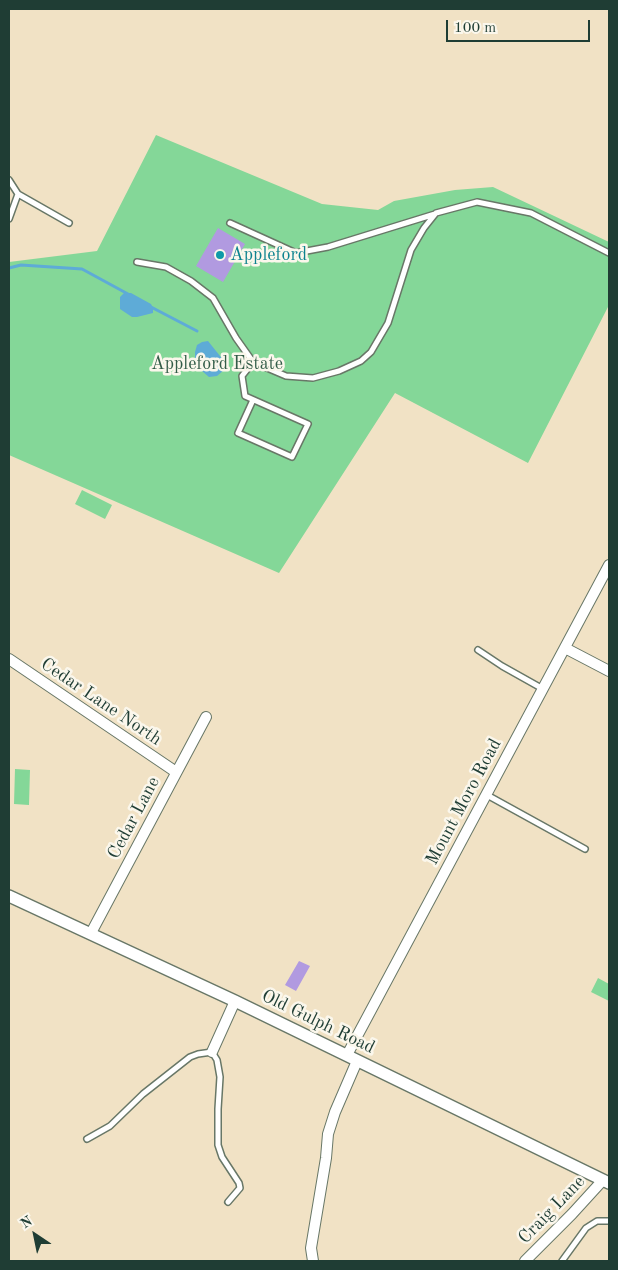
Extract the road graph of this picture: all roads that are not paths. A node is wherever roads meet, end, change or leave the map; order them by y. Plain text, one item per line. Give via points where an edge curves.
1 (9, 180) edge
2 (18, 194) junction
3 (436, 213) junction
4 (9, 218) edge
5 (69, 223) dead end
6 (230, 223) dead end
7 (609, 253) edge
8 (137, 262) dead end
9 (253, 362) junction
10 (253, 400) junction
11 (609, 564) edge
12 (565, 648) junction
13 (478, 650) dead end
14 (9, 659) edge
15 (609, 671) edge
16 (543, 689) junction
17 (206, 717) dead end
18 (176, 772) junction
19 (486, 795) junction
20 (585, 849) dead end
21 (9, 896) edge
22 (91, 933) junction
23 (234, 1001) junction
24 (212, 1052) junction
25 (352, 1058) junction
26 (86, 1139) dead end
27 (606, 1182) edge
28 (228, 1202) dead end
29 (609, 1221) edge
30 (313, 1261) edge
31 (525, 1261) edge
32 (562, 1261) edge

1 - 2 lane
2 - 4 lane
2 - 5 lane
3 - 6 lane via 328,247 296,253
3 - 7 lane via 477,202 531,213
3 - 9 lane via 412,250 388,324 361,361 313,378 286,376
8 - 9 lane via 166,267 212,298
9 - 10 lane via 242,376 245,396
10 - 10 lane via 308,424 292,458 238,433
11 - 12 street, Mount Moro Road
12 - 15 street
12 - 16 street, Mount Moro Road
13 - 16 lane
14 - 18 street, Cedar Lane North
16 - 19 street, Mount Moro Road
17 - 18 street, Cedar Lane
18 - 22 street, Cedar Lane
19 - 20 lane
19 - 25 street, Mount Moro Road
21 - 22 street, Old Gulph Road
22 - 23 street, Old Gulph Road
23 - 24 street
23 - 25 street, Old Gulph Road
24 - 26 lane via 190,1057 143,1094 110,1126
24 - 28 lane via 220,1077 218,1145 240,1188
25 - 27 street, Old Gulph Road
25 - 30 street, Mount Moro Road via 328,1134 311,1248
27 - 31 street, Craig Lane
29 - 32 lane via 597,1221 586,1228

